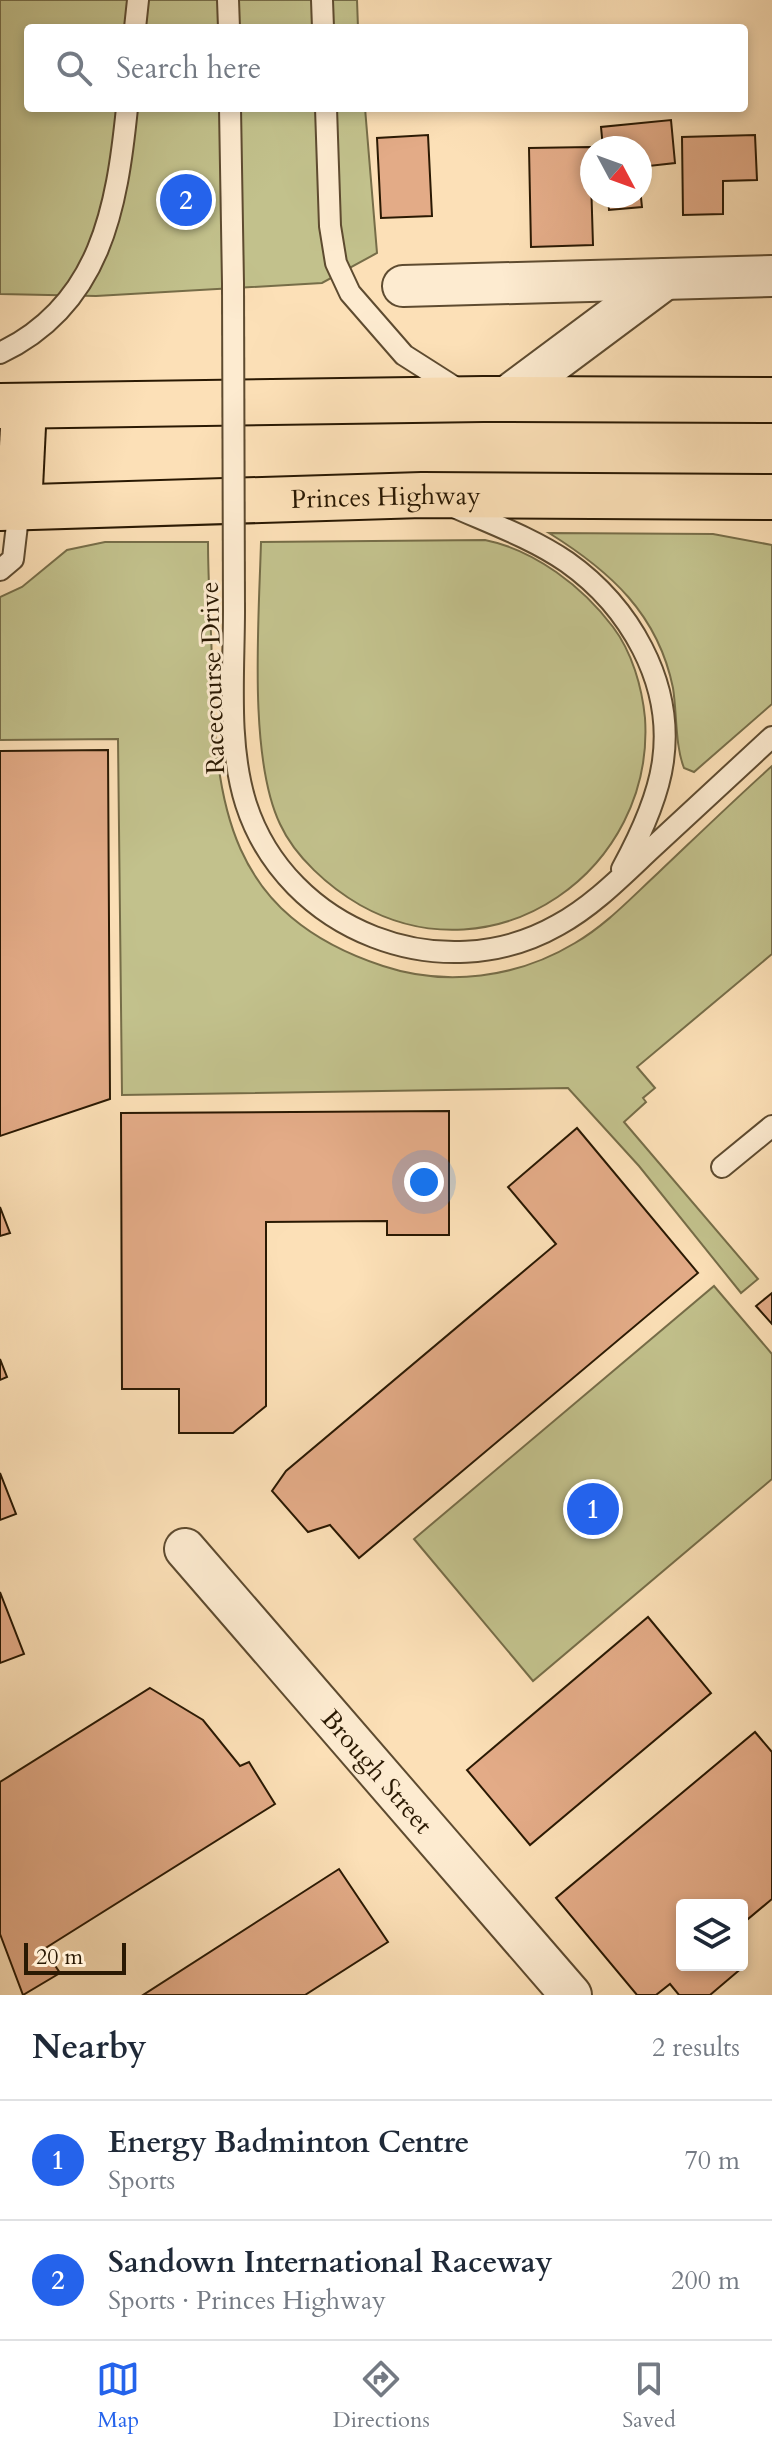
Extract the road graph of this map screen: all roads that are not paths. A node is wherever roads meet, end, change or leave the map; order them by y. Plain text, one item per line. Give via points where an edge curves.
1 (138, 0) edge
2 (228, 0) edge
3 (322, 0) edge
4 (135, 24) edge
5 (229, 24) edge
6 (323, 24) edge
7 (127, 112) edge
8 (230, 112) edge
9 (326, 112) edge
10 (772, 276) edge
11 (665, 279) junction
12 (403, 286) dead end
13 (0, 353) edge
14 (493, 399) junction
15 (772, 400) edge
16 (12, 406) edge
17 (422, 495) junction
18 (772, 497) edge
19 (9, 508) edge
20 (0, 570) edge
21 (772, 737) edge
22 (605, 891) junction
23 (772, 1126) edge
24 (722, 1167) dead end
25 (185, 1549) dead end
26 (571, 1995) edge

1 - 4 lane
2 - 5 lane
3 - 6 lane
7 - 13 lane via 121,175 101,246 58,312
8 - 22 lane, Racecourse Drive, bridge via 236,746 246,803 265,849 293,885 321,909 368,936 447,953 516,943 559,925
9 - 14 lane via 330,226 336,263 350,293 404,355 452,387
10 - 11 street
11 - 12 street
11 - 14 street
14 - 15 highway
14 - 16 highway
16 - 19 highway
17 - 18 highway, Princes Highway
17 - 19 highway, Princes Highway
17 - 22 lane, Racecourse Drive via 565,561 609,598 643,648 659,701 663,761 639,834
19 - 20 lane via 13,559
21 - 22 lane, Racecourse Drive
23 - 24 lane
25 - 26 street, Brough Street

